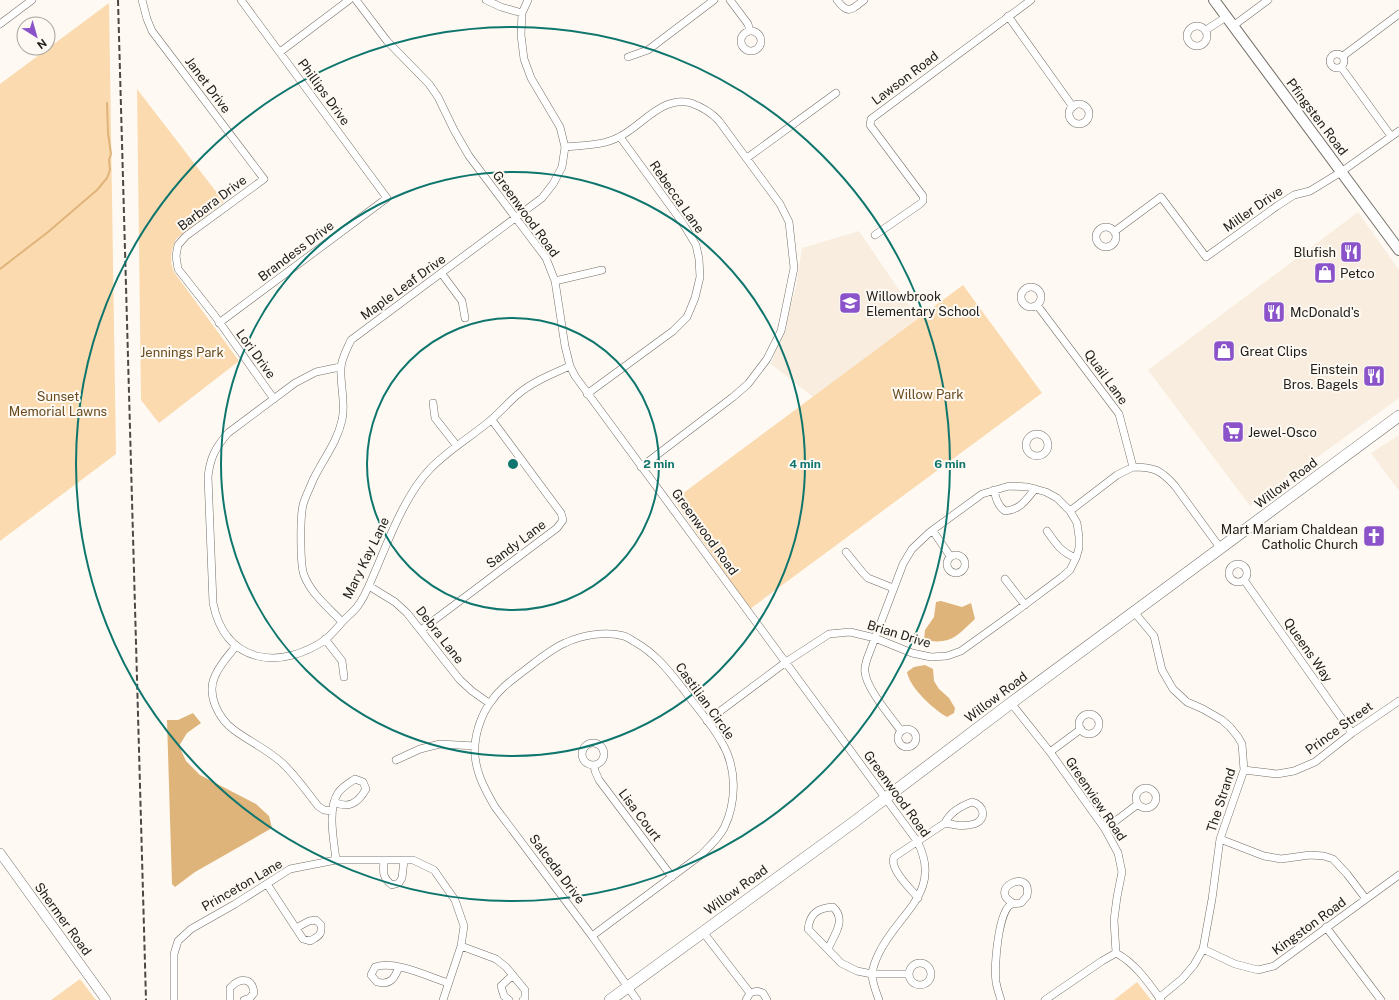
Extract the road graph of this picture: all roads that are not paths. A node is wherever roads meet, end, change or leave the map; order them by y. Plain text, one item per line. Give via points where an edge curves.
1 (32, 0) edge
2 (142, 0) edge
3 (241, 0) edge
4 (349, 0) edge
5 (356, 0) edge
6 (486, 0) edge
7 (528, 0) edge
8 (714, 0) edge
9 (730, 0) edge
10 (837, 0) edge
11 (864, 0) edge
12 (1031, 0) edge
13 (1214, 0) edge
14 (1268, 0) edge
15 (522, 13) junction
16 (1399, 14) edge
17 (1008, 16) junction
18 (1226, 17) junction
19 (0, 24) edge
20 (1233, 26) junction
21 (1206, 30) dead end
22 (750, 31) dead end
23 (280, 52) junction
24 (1343, 56) junction
25 (628, 57) dead end
26 (1342, 68) junction
27 (836, 93) dead end
28 (1073, 107) dead end
29 (1399, 131) edge
30 (1391, 136) junction
31 (620, 137) junction
32 (565, 147) junction
33 (747, 158) junction
34 (1341, 172) junction
35 (264, 179) joint
36 (387, 198) joint
37 (515, 218) junction
38 (1114, 230) dead end
39 (874, 235) dead end
40 (1399, 250) edge
41 (602, 270) dead end
42 (442, 274) junction
43 (555, 281) junction
44 (194, 290) joint
45 (1037, 305) dead end
46 (465, 318) dead end
47 (219, 323) junction
48 (570, 366) junction
49 (340, 367) junction
50 (587, 394) junction
51 (274, 399) junction
52 (433, 403) dead end
53 (1399, 416) edge
54 (492, 420) junction
55 (457, 446) junction
56 (641, 467) junction
57 (1133, 467) junction
58 (1035, 489) junction
59 (994, 490) junction
60 (1070, 511) junction
61 (933, 531) junction
62 (1046, 531) dead end
63 (1221, 549) junction
64 (846, 552) dead end
65 (950, 556) dead end
66 (1076, 558) junction
67 (1005, 579) dead end
68 (1244, 580) dead end
69 (369, 586) junction
70 (893, 588) junction
71 (1025, 605) junction
72 (1134, 612) junction
73 (342, 622) junction
74 (421, 630) junction
75 (875, 638) junction
76 (325, 639) junction
77 (236, 646) junction
78 (786, 662) junction
79 (344, 677) dead end
80 (1399, 701) edge
81 (489, 703) junction
82 (1011, 703) junction
83 (708, 721) junction
84 (1081, 729) dead end
85 (902, 731) dead end
86 (1352, 733) junction
87 (475, 746) junction
88 (1050, 752) junction
89 (396, 760) dead end
90 (594, 765) dead end
91 (1244, 770) junction
92 (886, 798) junction
93 (334, 802) junction
94 (1138, 804) dead end
95 (332, 811) junction
96 (945, 823) junction
97 (1105, 829) junction
98 (1220, 839) junction
99 (917, 841) junction
100 (0, 853) edge
101 (336, 860) junction
102 (384, 860) junction
103 (404, 860) junction
104 (3, 865) edge
105 (1399, 875) edge
106 (672, 877) junction
107 (267, 884) junction
108 (918, 898) junction
109 (1366, 900) junction
110 (1013, 903) dead end
111 (1326, 927) junction
112 (296, 928) dead end
113 (703, 932) junction
114 (592, 936) junction
115 (460, 946) junction
116 (828, 949) junction
117 (1203, 949) junction
118 (1116, 953) junction
119 (399, 967) dead end
120 (513, 974) junction
121 (872, 974) junction
122 (909, 974) dead end
123 (448, 983) junction
124 (627, 988) junction
125 (750, 993) junction
126 (1160, 999) edge
127 (106, 1000) edge
128 (174, 1000) edge
129 (230, 1000) edge
130 (244, 1000) edge
131 (444, 1000) edge
132 (510, 1000) edge
133 (523, 1000) edge
134 (610, 1000) edge
135 (637, 1000) edge
136 (746, 1000) edge
137 (768, 1000) edge
138 (879, 1000) edge
139 (1001, 1000) edge
140 (1045, 1000) edge
141 (1381, 1000) edge

1 - 19 street
2 - 35 street, Janet Drive via 146,19 152,31
3 - 23 street, Phillips Drive
4 - 23 street
5 - 37 street, Greenwood Road via 387,41 429,84 470,156
6 - 15 street
7 - 15 street, Maple Leaf Drive
8 - 25 street via 648,50
9 - 22 street via 748,24
10 - 11 street via 845,10 852,9
12 - 17 street, Lawson Road
13 - 18 main road, Pfingsten Road
14 - 20 street
15 - 32 street, Maple Leaf Drive via 524,59 531,78 560,127
16 - 24 street
17 - 28 street
17 - 39 street, Lawson Road via 871,119 870,125 923,196 920,204
18 - 20 main road, Pfingsten Road
18 - 21 street
20 - 34 main road, Pfingsten Road
23 - 36 street, Phillips Drive
24 - 26 street via 1345,62
24 - 26 street via 1334,55 1330,62 1335,69
26 - 30 street
27 - 33 street
29 - 30 street, Miller Drive
30 - 34 street, Miller Drive
31 - 32 street via 603,144
31 - 33 street via 663,106 686,102 699,105 712,113
31 - 50 street, Rebecca Lane via 696,245 700,277 696,298 687,316 673,330
32 - 37 street, Maple Leaf Drive via 562,167 553,184 542,198
33 - 56 street via 780,204 789,222 794,268 781,331 767,360 748,384
34 - 38 street, Miller Drive via 1310,191 1294,196 1277,206 1206,258 1161,197
34 - 40 main road, Pfingsten Road
35 - 44 street, Barbara Drive via 186,236 178,245 178,269
36 - 47 street, Brandess Drive
37 - 42 street, Maple Leaf Drive
37 - 43 street, Greenwood Road via 546,258
41 - 43 street
42 - 46 street via 462,301
42 - 49 street, Maple Leaf Drive via 351,340
43 - 48 street, Greenwood Road via 561,328
44 - 47 street, Lori Drive
45 - 57 street, Quail Lane via 1119,414
47 - 51 street, Lori Drive
48 - 50 street, Greenwood Road
48 - 54 street, Mary Kay Lane via 518,394
49 - 51 street, Mary Kay Lane via 316,372 295,383
49 - 73 street, Maple Leaf Drive via 342,419 335,442 313,480 303,505 301,532 304,574 314,592
50 - 56 street, Greenwood Road
51 - 77 street, Mary Kay Lane via 228,433 219,443 209,464 213,604 222,630
52 - 55 street via 435,418
53 - 63 main road, Willow Road
54 - 55 street, Mary Kay Lane
54 - 74 street, Sandy Lane via 561,513 563,520 557,528
55 - 69 street, Mary Kay Lane via 430,470 415,489 393,530
56 - 78 street, Greenwood Road
57 - 60 street via 1116,475
57 - 63 street via 1151,468 1167,476
58 - 59 street via 1009,486
58 - 59 street via 1021,506 1005,511 1001,508
58 - 60 street via 1057,498
59 - 61 street via 982,494
60 - 66 street, Brian Drive via 1077,523 1079,537
61 - 65 street
61 - 70 street via 912,549
62 - 66 street via 1058,547
63 - 72 main road, Willow Road
64 - 70 street via 868,578
66 - 71 street, Brian Drive via 1070,570
67 - 71 street
68 - 86 street, Queens Way
69 - 73 street, Mary Kay Lane via 357,607
69 - 74 street, Debra Lane via 395,602
70 - 75 street
71 - 75 street, Brian Drive via 972,644 947,656 931,657 912,653
72 - 82 main road, Willow Road
72 - 91 street, The Strand via 1154,636 1162,670 1173,689 1187,702 1222,720 1238,737 1242,744
73 - 76 street, Mary Kay Lane
74 - 81 street, Debra Lane via 460,680
75 - 78 street, Brian Drive via 850,632 829,634
75 - 85 street via 866,665 867,682
76 - 77 street, Mary Kay Lane via 301,653 281,657 265,658
76 - 79 street via 342,661
77 - 95 street via 214,677 213,692 222,719 233,730 281,762 318,806
78 - 83 street, Brian Drive
78 - 92 street, Greenwood Road
80 - 86 street, Prince Street
81 - 83 street, Castilian Circle via 504,686 564,643 604,634 625,636 646,648 664,665
81 - 87 street, Salceda Drive via 480,723
82 - 88 street, Greenview Road
82 - 92 main road, Willow Road
83 - 106 street, Castilian Circle via 729,758 734,789 730,811 723,829 712,844 701,856
84 - 88 street
86 - 91 street, Prince Street via 1315,762 1294,771 1277,774
87 - 89 street via 440,744 420,748
87 - 114 street, Salceda Drive via 476,766 484,789 495,807
88 - 97 street, Greenview Road
90 - 106 street, Lisa Court via 599,780
91 - 98 street, The Strand
92 - 99 street, Greenwood Road
92 - 113 main road, Willow Road
93 - 93 street via 338,792 346,784 355,779 363,782 366,789 354,803 346,806
93 - 95 street
94 - 97 street
95 - 101 street
96 - 96 street via 959,826 974,824 983,816 982,810 975,803 966,804 948,817
96 - 99 street
97 - 118 street, Greenview Road via 1118,853 1122,872 1114,920
98 - 109 street via 1264,856 1281,859 1324,856 1333,859
98 - 117 street, The Strand
99 - 108 street, Greenwood Road via 925,861 926,875
99 - 108 street via 892,861 894,868
100 - 104 street, Shermer Road
101 - 102 street, Princeton Lane
101 - 107 street, Princeton Lane via 290,869
102 - 103 street, Princeton Lane
102 - 103 street via 385,880 392,885 399,883 402,878
103 - 115 street, Princeton Lane via 412,860 434,870 455,900 464,926
104 - 127 street, Shermer Road
105 - 109 street, Kingston Road
106 - 114 street, Castilian Circle
107 - 112 street
107 - 128 street, Princeton Lane via 191,929 178,941 174,954
108 - 121 street, Greenwood Road via 884,942
109 - 111 street, Kingston Road
110 - 139 street via 1008,907 997,944 996,981
111 - 117 street, Kingston Road via 1274,966 1258,970 1235,964
111 - 141 street
113 - 124 main road, Willow Road
113 - 125 street
114 - 124 street, Salceda Drive
115 - 120 street via 496,959
115 - 123 street, Princeton Lane
116 - 116 street via 808,929 813,914 822,908 833,907 839,912 840,922
116 - 121 street via 840,963 857,971
117 - 126 street, The Strand via 1182,980
118 - 126 street via 1126,958 1137,969
118 - 140 street
119 - 123 street
120 - 132 street via 501,986 504,996
120 - 133 street via 525,990
121 - 122 street
121 - 138 street
123 - 131 street, Princeton Lane
124 - 134 main road, Willow Road
124 - 135 street, Salceda Drive
125 - 136 street
125 - 137 street via 760,991
129 - 130 street via 230,988 244,980 250,982 254,993

